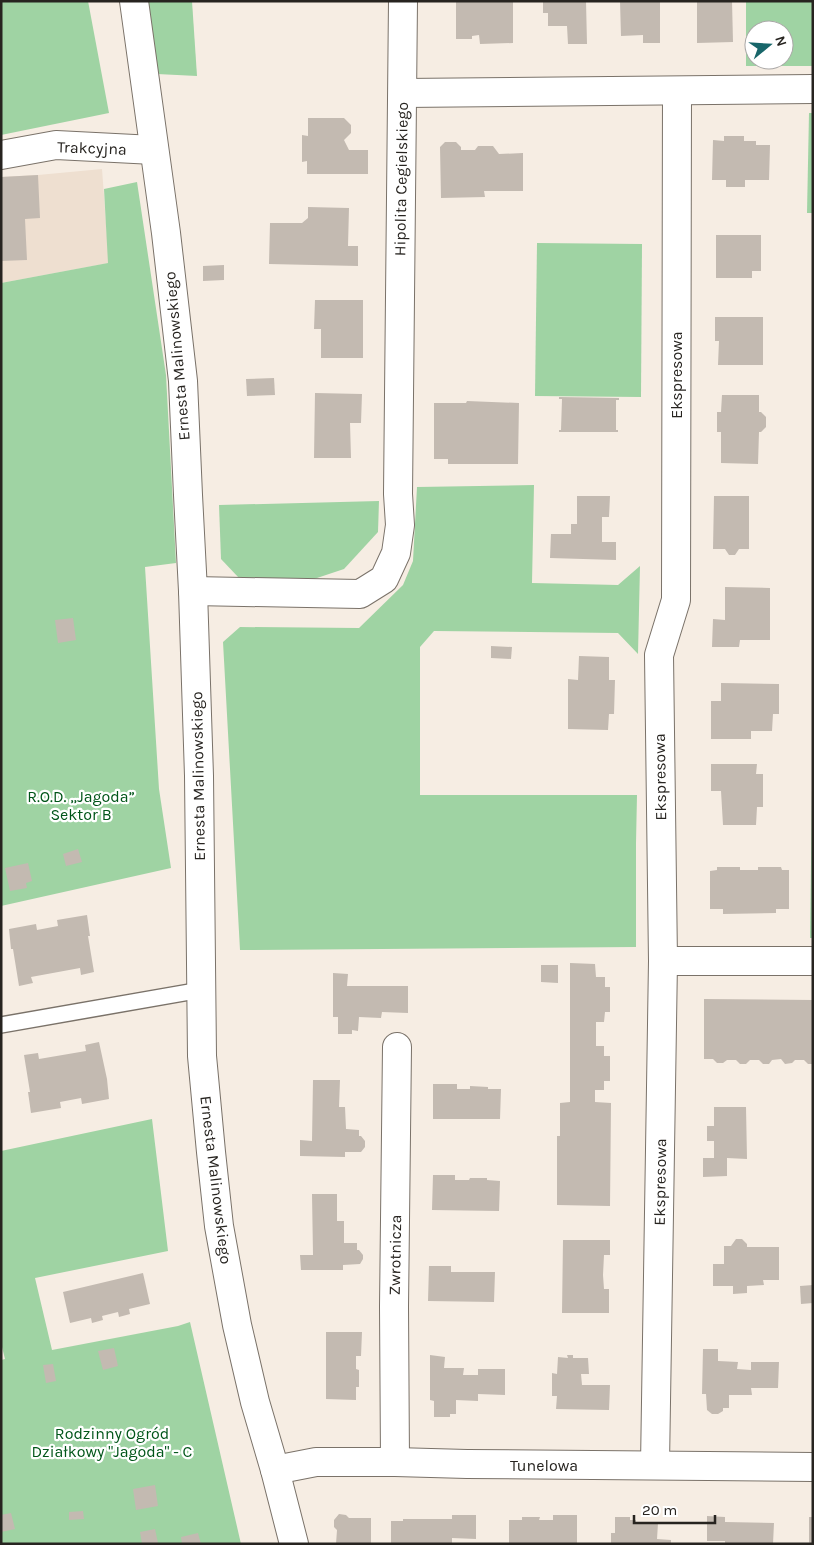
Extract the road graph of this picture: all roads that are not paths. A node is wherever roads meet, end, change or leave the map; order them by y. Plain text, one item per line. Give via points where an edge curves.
1 (134, 1) edge
2 (403, 1) edge
3 (813, 89) edge
4 (677, 91) junction
5 (403, 93) junction
6 (154, 150) junction
7 (1, 155) edge
8 (193, 591) junction
9 (663, 961) junction
10 (813, 961) edge
11 (201, 990) junction
12 (1, 1025) edge
13 (397, 1047) dead end
14 (395, 1462) junction
15 (655, 1466) junction
16 (813, 1466) edge
17 (275, 1470) junction
18 (294, 1544) edge

1 - 6 street, Ernesta Malinowskiego
2 - 5 street
3 - 4 street, Hipolita Cegielskiego
4 - 5 street, Hipolita Cegielskiego
4 - 9 street, Ekspresowa via 676,600 659,655
5 - 8 street, Hipolita Cegielskiego via 400,153 400,525 396,553 384,579 360,594
6 - 7 street, Trakcyjna via 56,145
6 - 8 street, Ernesta Malinowskiego via 183,380
8 - 11 street, Ernesta Malinowskiego
9 - 10 street
9 - 15 street, Ekspresowa
11 - 12 lane
11 - 17 street, Ernesta Malinowskiego via 202,1056 219,1226 249,1378
13 - 14 street, Zwrotnicza
14 - 15 street, Tunelowa
14 - 17 street, Tunelowa via 316,1462
15 - 16 street, Tunelowa
17 - 18 street, Ernesta Malinowskiego

